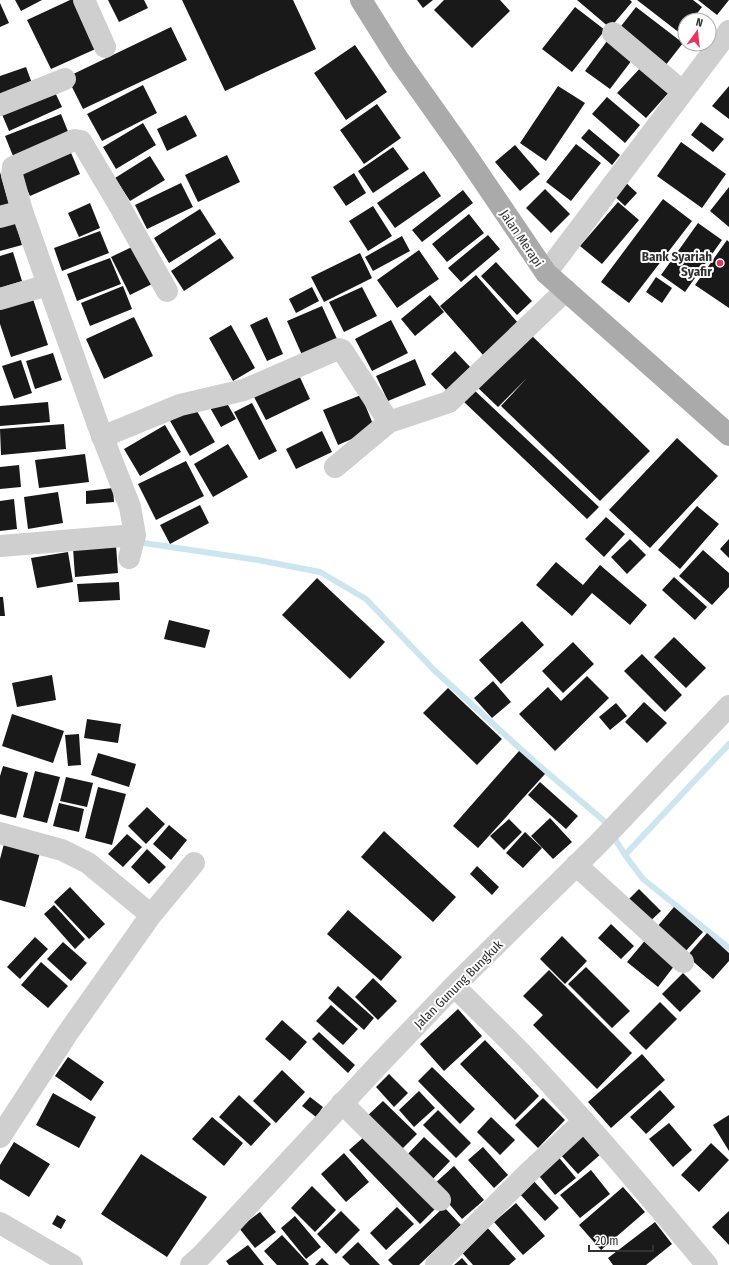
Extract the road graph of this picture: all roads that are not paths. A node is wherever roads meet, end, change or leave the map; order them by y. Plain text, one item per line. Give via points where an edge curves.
1 (84, 0) edge
2 (361, 0) edge
3 (729, 31) edge
4 (613, 33) dead end
5 (105, 47) dead end
6 (65, 79) dead end
7 (683, 92) junction
8 (0, 105) edge
9 (22, 211) junction
10 (0, 217) edge
11 (546, 273) junction
12 (48, 285) junction
13 (566, 290) junction
14 (167, 291) dead end
15 (0, 299) edge
16 (389, 422) junction
17 (729, 435) edge
18 (102, 437) junction
19 (335, 467) dead end
20 (0, 546) edge
21 (729, 706) edge
22 (0, 833) edge
23 (194, 863) dead end
24 (576, 865) junction
25 (151, 915) junction
26 (683, 962) dead end
27 (454, 986) junction
28 (342, 1103) junction
29 (584, 1121) junction
30 (0, 1138) edge
31 (440, 1200) dead end
32 (0, 1223) edge
33 (202, 1262) edge
34 (72, 1265) edge
35 (436, 1265) edge
36 (707, 1265) edge

1 - 5 street
2 - 11 main road, Jalan Merapi via 398,59
3 - 7 street
4 - 7 street
6 - 8 street
7 - 11 street
9 - 10 street
9 - 12 street
9 - 14 street via 12,175 13,167 72,141 81,141
11 - 13 main road, Jalan Merapi
12 - 15 street
12 - 18 street
13 - 16 street via 449,402
13 - 17 main road, Jalan Merapi
16 - 18 street via 342,350 338,349 244,390 180,405
16 - 19 street
18 - 20 street via 130,506 132,544
21 - 24 street, Jalan Gunung Bungkuk
22 - 25 street via 62,850 88,863
23 - 25 street
24 - 26 street
24 - 27 street, Jalan Gunung Bungkuk
25 - 30 street via 67,1034
27 - 28 street, Jalan Gunung Bungkuk
27 - 29 street via 529,1060
28 - 31 street
28 - 33 street, Jalan Gunung Bungkuk
29 - 35 street
29 - 36 street
32 - 34 street

